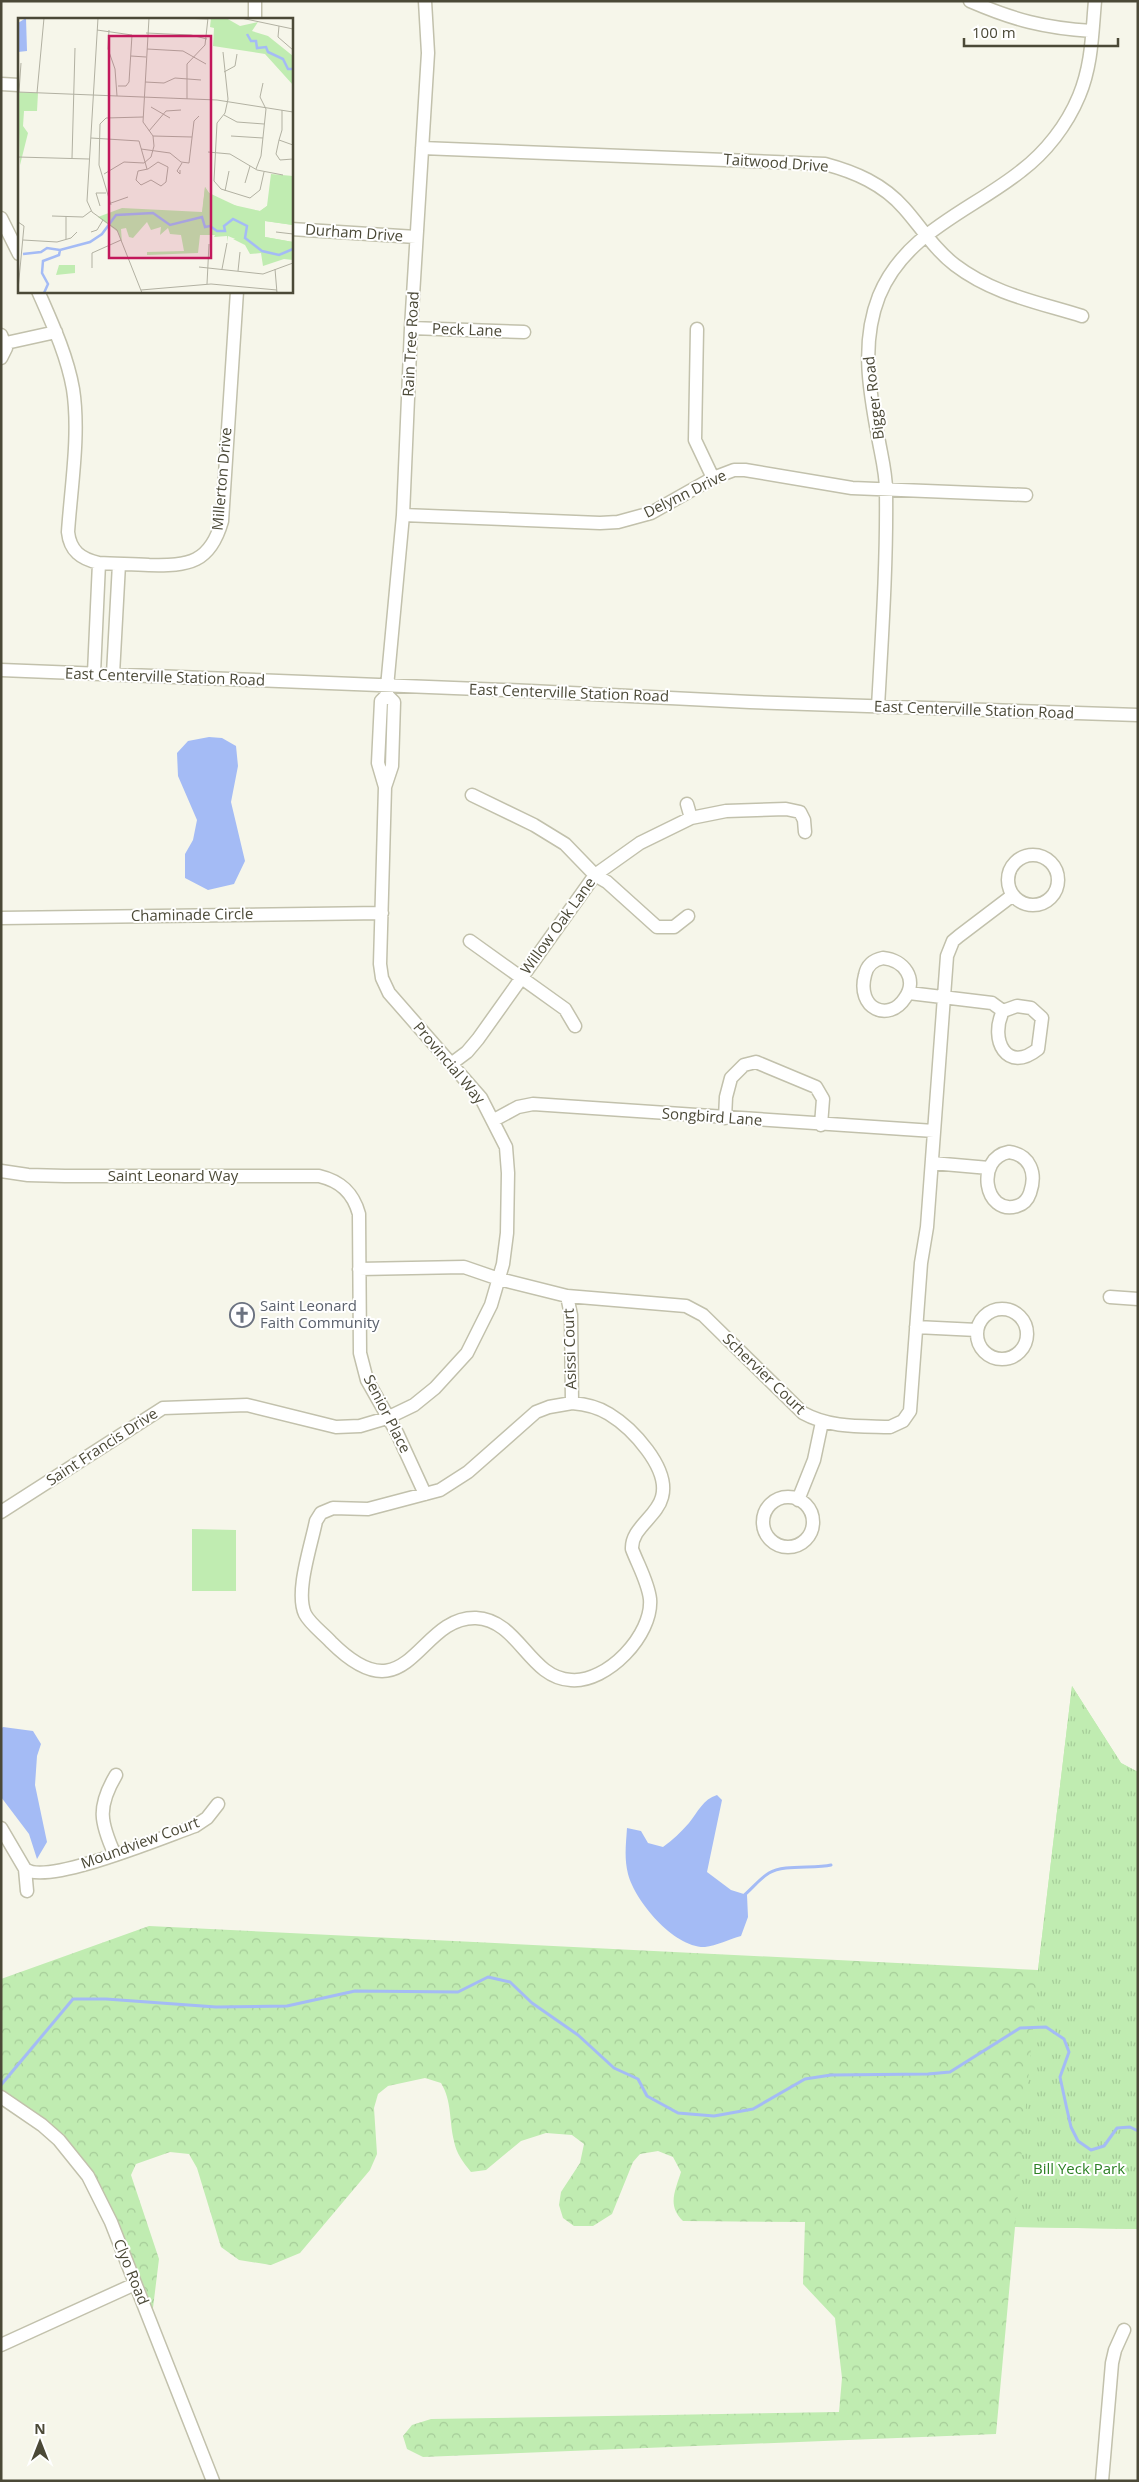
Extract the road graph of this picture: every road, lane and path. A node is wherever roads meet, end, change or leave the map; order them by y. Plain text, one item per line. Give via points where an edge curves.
1 (255, 1) edge
2 (425, 1) edge
3 (970, 1) edge
4 (1095, 1) edge
5 (255, 18) edge
6 (1092, 32) junction
7 (1, 84) edge
8 (18, 85) edge
9 (422, 148) junction
10 (1, 218) edge
11 (292, 229) edge
12 (925, 236) junction
13 (416, 237) junction
14 (18, 252) edge
15 (38, 292) edge
16 (236, 292) edge
17 (1082, 316) dead end
18 (411, 328) junction
19 (697, 329) dead end
20 (56, 332) junction
21 (524, 332) dead end
22 (4, 339) edge
23 (1, 358) edge
24 (712, 478) junction
25 (886, 489) junction
26 (1026, 494) dead end
27 (403, 515) junction
28 (99, 563) junction
29 (119, 564) junction
30 (1, 670) edge
31 (94, 673) junction
32 (113, 674) junction
33 (387, 691) junction
34 (878, 707) junction
35 (1138, 715) edge
36 (472, 795) dead end
37 (687, 804) dead end
38 (691, 818) junction
39 (805, 832) dead end
40 (595, 875) junction
41 (1013, 895) dead end
42 (382, 913) junction
43 (688, 916) dead end
44 (1, 918) edge
45 (470, 941) dead end
46 (520, 978) junction
47 (909, 993) junction
48 (944, 998) junction
49 (1003, 1011) dead end
50 (575, 1026) dead end
51 (451, 1064) junction
52 (726, 1118) junction
53 (494, 1120) junction
54 (821, 1125) junction
55 (934, 1131) junction
56 (932, 1163) junction
57 (989, 1168) junction
58 (1, 1171) edge
59 (343, 1186) joint
60 (360, 1270) junction
61 (499, 1279) junction
62 (567, 1296) junction
63 (1110, 1297) dead end
64 (1138, 1299) edge
65 (916, 1327) junction
66 (976, 1330) junction
67 (572, 1402) junction
68 (387, 1418) junction
69 (822, 1422) junction
70 (425, 1494) junction
71 (798, 1500) dead end
72 (1, 1512) edge
73 (116, 1774) dead end
74 (218, 1804) dead end
75 (1, 1828) edge
76 (115, 1855) junction
77 (25, 1869) junction
78 (27, 1891) dead end
79 (1, 2097) edge
80 (135, 2284) junction
81 (1124, 2330) dead end
82 (1, 2345) edge
83 (213, 2481) edge
84 (1102, 2481) edge

1 - 5 street
2 - 9 street, Rain Tree Road via 428,53
3 - 6 street via 1029,24
4 - 6 street, Bigger Road
6 - 12 street, Bigger Road via 1092,53 1079,97 1049,145 1021,172
7 - 8 street
9 - 12 street, Taitwood Drive via 825,164 846,170 878,186 903,208
9 - 13 street, Rain Tree Road
10 - 14 street
11 - 13 street, Durham Drive
12 - 17 street, Taitwood Drive via 954,264 980,282 1022,299
12 - 25 street, Bigger Road via 900,261 886,282 869,334 868,378
13 - 18 street, Rain Tree Road
15 - 20 street
16 - 29 street, Millerton Drive via 222,521 217,537 206,553 185,564
18 - 21 street, Peck Lane
18 - 27 street, Rain Tree Road
19 - 24 street via 695,440
20 - 22 street
20 - 28 street via 70,375 75,416 69,542 80,556
22 - 23 street
24 - 25 street, Delynn Drive via 744,470 830,486
24 - 27 street, Delynn Drive via 651,513 618,522
25 - 26 street, Delynn Drive
25 - 34 street, Bigger Road
27 - 33 street, Rain Tree Road
28 - 29 street, Millerton Drive
28 - 31 street
29 - 32 street
30 - 31 street, East Centerville Station Road
31 - 32 street, East Centerville Station Road
32 - 33 street, East Centerville Station Road
33 - 34 street, East Centerville Station Road
33 - 42 street, Provincial Way via 394,702 392,766 386,787
34 - 35 street, East Centerville Station Road
36 - 40 street via 565,844
37 - 38 street
38 - 39 street, Willow Oak Lane via 726,811 786,809 800,812
38 - 40 street, Willow Oak Lane via 640,843
40 - 43 street via 657,926 674,926
40 - 46 street, Willow Oak Lane
41 - 48 street, Schervier Court via 953,941 946,956
42 - 44 street, Chaminade Circle
42 - 51 street, Provincial Way via 380,964 389,994
45 - 46 street
46 - 50 street via 566,1009
46 - 51 street, Willow Oak Lane via 478,1039
47 - 47 street via 908,973 899,962 883,958 866,969 862,992 873,1007 894,1008 902,1004
47 - 48 street
48 - 49 street via 992,1002
48 - 55 street, Schervier Court
51 - 53 street, Provincial Way via 481,1098
52 - 53 street, Songbird Lane via 534,1104 518,1107
52 - 54 street, Songbird Lane
52 - 54 street via 726,1097 731,1078 744,1065 756,1062 816,1087 823,1099
53 - 61 street, Provincial Way via 506,1147 508,1173 507,1233
54 - 55 street, Songbird Lane
55 - 56 street, Schervier Court
56 - 57 street
56 - 65 street, Schervier Court
57 - 57 street via 989,1190 996,1202 1008,1207 1018,1206 1027,1199 1033,1173 1024,1156 1004,1153 991,1162
58 - 59 street, Saint Leonard Way via 66,1176 310,1175 333,1179
59 - 60 street, Senior Place via 355,1201 359,1214
60 - 61 street, Schervier Court via 464,1267
60 - 68 street, Senior Place via 360,1353 367,1380
61 - 62 street, Schervier Court
61 - 68 street, Provincial Way via 492,1305 467,1353 428,1394
62 - 67 street, Asissi Court via 571,1315
62 - 69 street, Schervier Court via 676,1304 697,1311 794,1406
63 - 64 street
65 - 66 street
65 - 69 street, Schervier Court via 908,1416 890,1427
66 - 66 street via 978,1344 993,1358 1013,1358 1024,1349 1026,1322 1010,1309 988,1312
67 - 70 street via 536,1412 452,1484
67 - 70 street via 608,1413 630,1432 658,1466 664,1485 659,1505 631,1543 648,1589 646,1624 634,1644 602,1673 582,1680 566,1680 553,1675 542,1668 505,1629 475,1618 448,1626 403,1664 386,1670 355,1664 332,1643 306,1615 303,1602 303,1578 321,1513 333,1508 368,1509
68 - 70 street, Senior Place
68 - 72 street, Saint Francis Drive via 360,1426 336,1427 247,1405 163,1408
69 - 71 street via 814,1460
73 - 76 street via 106,1792 102,1812
74 - 76 street, Moundview Court via 207,1818 195,1826
75 - 77 street
76 - 77 street, Moundview Court via 36,1874
77 - 78 street
79 - 80 street, Clyo Road via 42,2125 71,2153 88,2176 111,2222
80 - 82 street
80 - 83 street, Clyo Road
81 - 84 street via 1112,2363

